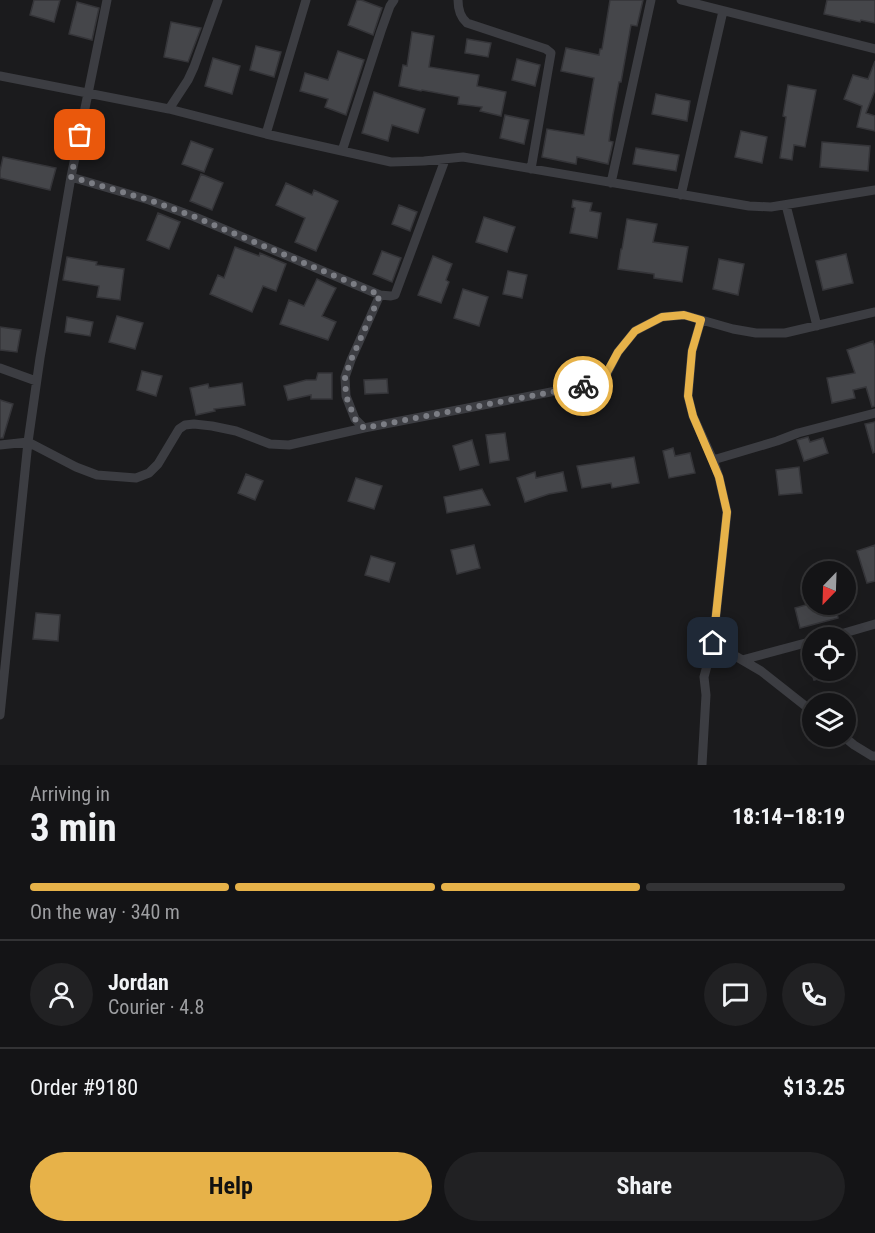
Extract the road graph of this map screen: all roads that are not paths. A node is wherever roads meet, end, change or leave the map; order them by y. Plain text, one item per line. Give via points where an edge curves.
1 (108, 0) edge
2 (218, 0) edge
3 (306, 0) edge
4 (394, 0) edge
5 (458, 0) edge
6 (651, 0) edge
7 (681, 0) edge
8 (723, 11) junction
9 (875, 49) edge
10 (0, 76) edge
11 (89, 93) junction
12 (169, 109) junction
13 (266, 134) junction
14 (342, 151) junction
15 (445, 160) junction
16 (531, 169) junction
17 (71, 177) junction
18 (611, 183) junction
19 (875, 190) edge
20 (681, 195) junction
21 (786, 205) junction
22 (380, 295) junction
23 (875, 312) edge
24 (701, 320) junction
25 (817, 326) junction
26 (0, 368) edge
27 (36, 381) junction
28 (875, 413) edge
29 (364, 428) junction
30 (28, 442) junction
31 (0, 445) edge
32 (713, 460) junction
33 (875, 624) edge
34 (856, 630) edge
35 (713, 643) junction
36 (802, 644) edge
37 (742, 660) junction
38 (802, 704) edge
39 (0, 715) edge
40 (856, 746) edge
41 (875, 756) edge
42 (702, 765) edge

1 - 11 street
2 - 12 street via 194,67
3 - 13 street
4 - 14 street
5 - 16 street via 467,23 551,53
6 - 18 street
7 - 8 street
8 - 9 street
8 - 20 street
10 - 11 street
11 - 12 street
11 - 17 street
12 - 13 street
13 - 14 street
14 - 15 street via 391,162
15 - 16 street via 463,157
15 - 22 street via 395,295
16 - 18 street
17 - 22 street via 195,217
17 - 27 street
18 - 20 street
19 - 21 street
20 - 21 street via 749,206
21 - 25 street
22 - 29 street via 345,377 346,396 355,419
23 - 25 street
24 - 25 street via 756,333 785,333
24 - 29 street via 684,315 662,317 635,331 605,376 592,384
24 - 32 street via 692,351 688,396
26 - 27 street
27 - 30 street
28 - 32 street
29 - 30 street via 289,445 270,444 212,426 185,425 158,464 149,473 135,478 98,475
30 - 31 street
30 - 39 street
32 - 35 street via 727,512
33 - 34 street
35 - 37 street
35 - 42 street via 704,677
36 - 37 street
37 - 38 street
40 - 41 street

